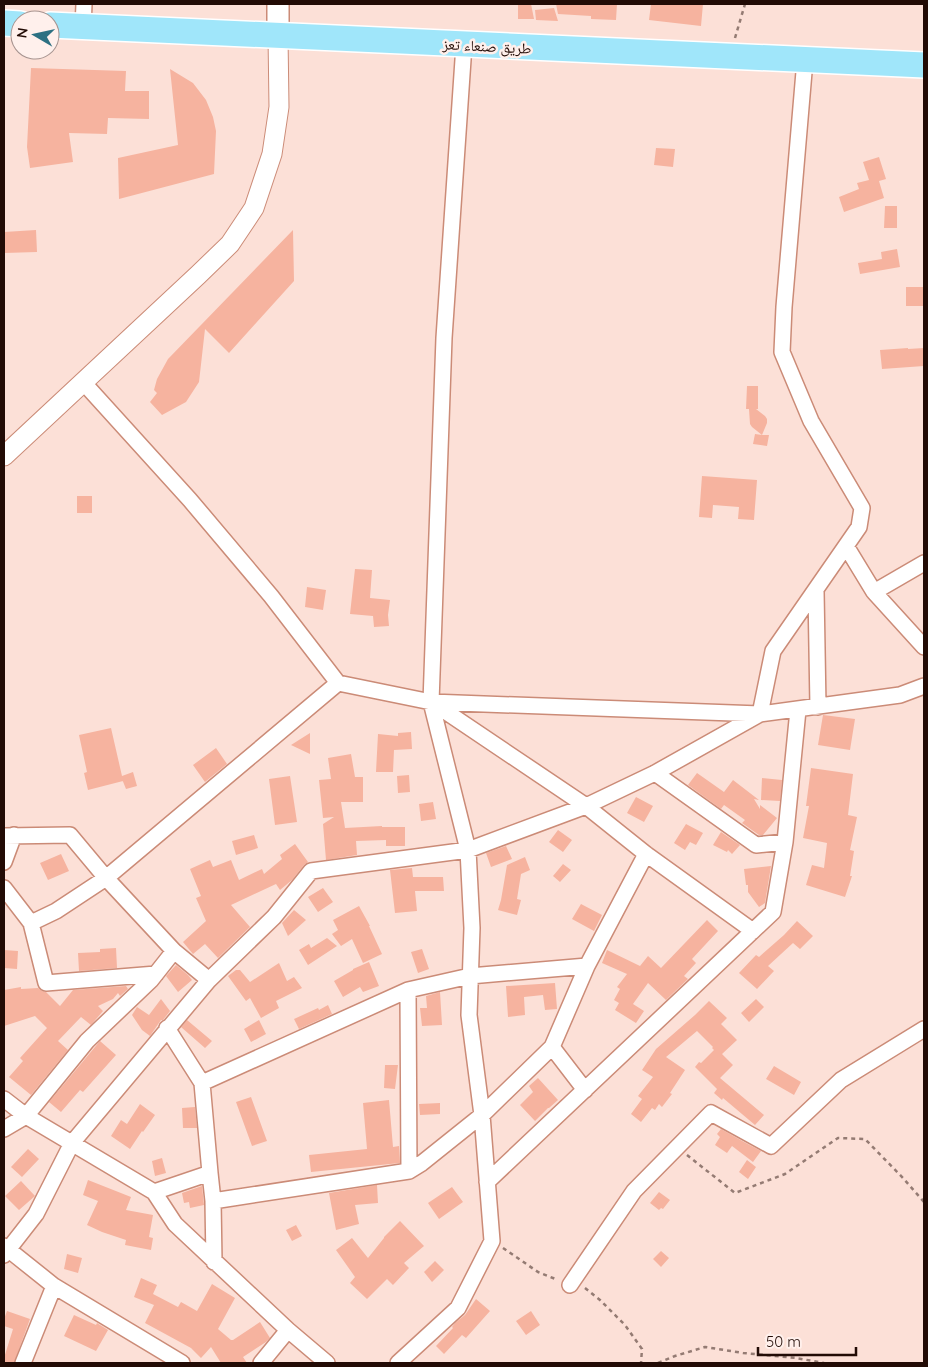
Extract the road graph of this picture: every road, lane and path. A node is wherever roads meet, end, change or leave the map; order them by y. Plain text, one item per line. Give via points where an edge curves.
1 (278, 4) edge
2 (745, 4) edge
3 (84, 15) edge
4 (60, 22) edge
5 (278, 36) junction
6 (464, 45) junction
7 (730, 57) junction
8 (805, 60) junction
9 (924, 66) edge
10 (83, 382) junction
11 (4, 456) edge
12 (846, 546) junction
13 (924, 563) edge
14 (816, 591) junction
15 (874, 592) junction
16 (924, 647) edge
17 (338, 682) junction
18 (924, 686) edge
19 (431, 702) junction
20 (818, 707) junction
21 (798, 710) junction
22 (760, 714) junction
23 (656, 772) junction
24 (586, 806) junction
25 (9, 836) edge
26 (785, 842) junction
27 (468, 850) junction
28 (646, 854) junction
29 (4, 862) edge
30 (106, 878) junction
31 (4, 888) edge
32 (32, 923) junction
33 (753, 931) junction
34 (174, 951) junction
35 (587, 966) junction
36 (156, 974) junction
37 (470, 976) junction
38 (209, 980) junction
39 (408, 990) junction
40 (167, 1028) junction
41 (924, 1029) edge
42 (552, 1047) junction
43 (202, 1083) junction
44 (585, 1090) junction
45 (4, 1099) edge
46 (482, 1115) junction
47 (26, 1116) junction
48 (4, 1129) edge
49 (72, 1143) junction
50 (677, 1147) junction
51 (410, 1171) junction
52 (210, 1173) junction
53 (487, 1182) junction
54 (154, 1192) junction
55 (213, 1201) junction
56 (924, 1202) edge
57 (5, 1250) edge
58 (214, 1262) junction
59 (570, 1285) dead end
60 (54, 1286) junction
61 (288, 1330) junction
62 (23, 1363) edge
63 (182, 1363) edge
64 (260, 1363) edge
65 (327, 1363) edge
66 (398, 1363) edge
67 (658, 1363) edge
68 (824, 1363) edge

1 - 5 main road
2 - 7 path
3 - 4 highway, طريق صنعاء تعز
3 - 5 highway, طريق صنعاء تعز
5 - 6 highway, طريق صنعاء تعز
5 - 10 street via 279,107 272,154 254,208 230,244
6 - 7 highway, طريق صنعاء تعز
6 - 19 street via 444,338
7 - 8 highway, طريق صنعاء تعز
8 - 9 highway, طريق صنعاء تعز
8 - 12 street via 782,352 811,422 862,508 859,527
10 - 11 street
10 - 17 street via 190,500
12 - 14 street
12 - 15 street
13 - 15 street
14 - 20 street
14 - 22 street via 774,651
15 - 16 street
17 - 19 street
17 - 30 street
18 - 20 street via 900,695
19 - 22 street
19 - 24 street
19 - 27 street
20 - 21 street
21 - 22 street
21 - 26 street
22 - 23 street
23 - 24 street
23 - 26 street via 756,845
24 - 27 street
24 - 28 street
25 - 29 street
25 - 30 street via 70,835
26 - 33 street via 773,912
27 - 37 street via 472,928
27 - 38 street via 310,871 274,917
28 - 33 street
28 - 35 street
30 - 32 street
30 - 34 street
31 - 32 street
32 - 36 street via 46,983
33 - 44 street
34 - 36 street
34 - 38 street
35 - 37 street
35 - 42 street
36 - 47 street via 87,1041
37 - 39 street
37 - 46 street via 468,1015
38 - 40 street
39 - 43 street
39 - 51 street
40 - 43 street
40 - 49 street
41 - 50 street via 841,1080 771,1146 710,1113
42 - 44 street
42 - 46 street
43 - 52 street
44 - 53 street
45 - 47 street
46 - 51 street
46 - 53 street
47 - 48 street
47 - 49 street
49 - 54 street
49 - 57 street via 36,1214
50 - 56 path via 735,1192 785,1174 838,1138 865,1139
50 - 59 street via 634,1191
51 - 55 street
52 - 54 street
52 - 55 street
53 - 66 street via 492,1241 458,1308
54 - 58 street via 175,1224
55 - 58 street
57 - 60 street
58 - 61 street
60 - 62 street
60 - 63 street
61 - 64 street
61 - 65 street
67 - 68 path via 705,1347

